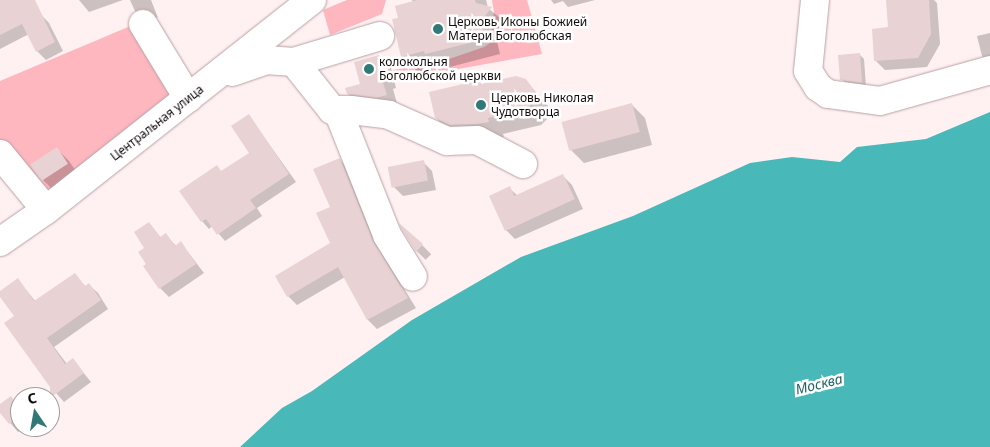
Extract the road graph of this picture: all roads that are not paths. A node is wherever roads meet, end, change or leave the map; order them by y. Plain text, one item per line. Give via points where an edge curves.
1 (312, 0) edge
2 (815, 0) edge
3 (142, 24) dead end
4 (380, 36) dead end
5 (294, 62) junction
6 (990, 70) edge
7 (214, 78) junction
8 (188, 98) junction
9 (338, 111) junction
10 (0, 154) edge
11 (523, 164) dead end
12 (46, 210) junction
13 (0, 242) edge
14 (413, 277) dead end

1 - 7 street, Центральная улица
2 - 6 street via 808,71 818,87 828,94 880,101
3 - 8 street
4 - 5 street
5 - 7 street via 266,60
5 - 9 street via 332,110
7 - 8 street, Центральная улица
8 - 12 street, Центральная улица
9 - 11 street via 389,115 447,141 477,140
9 - 14 street via 387,235
10 - 12 street
12 - 13 street, Центральная улица

